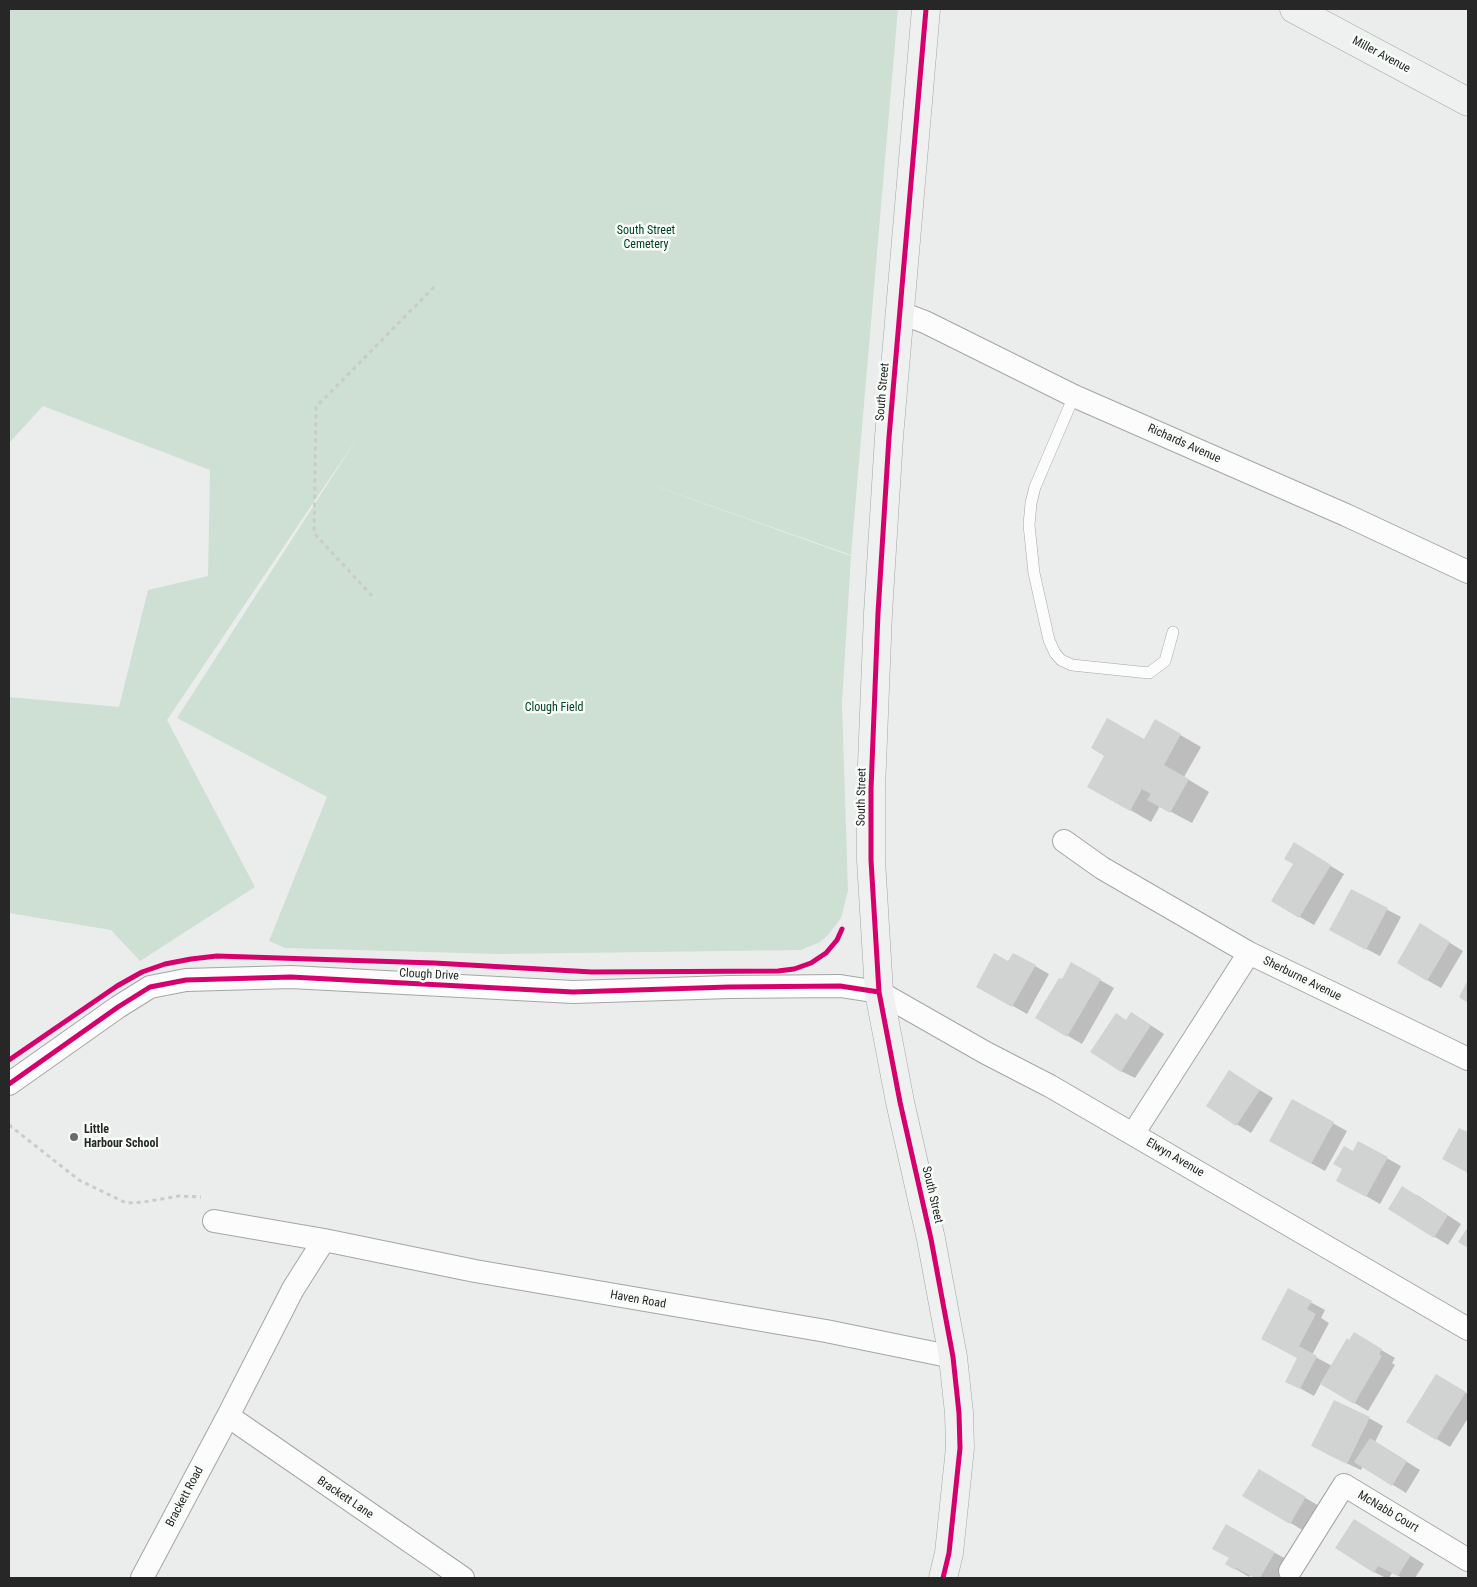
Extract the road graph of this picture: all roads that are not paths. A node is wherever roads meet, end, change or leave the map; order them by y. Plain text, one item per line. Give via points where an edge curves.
1 (926, 9) edge
2 (1294, 9) edge
3 (1468, 102) edge
4 (901, 313) junction
5 (1074, 396) junction
6 (1468, 572) edge
7 (1173, 632) dead end
8 (1064, 841) dead end
9 (1249, 953) junction
10 (879, 992) junction
11 (1468, 1059) edge
12 (9, 1084) edge
13 (1133, 1134) junction
14 (214, 1221) dead end
15 (324, 1240) junction
16 (1468, 1329) edge
17 (953, 1358) junction
18 (228, 1416) junction
19 (1468, 1560) edge
20 (1290, 1571) dead end
21 (142, 1578) edge
22 (462, 1578) edge
23 (943, 1578) edge

1 - 4 street, South Street
2 - 3 street, Miller Avenue
4 - 5 street, Richards Avenue via 926,322
4 - 10 street, South Street via 889,437 871,789 871,860
5 - 6 street, Richards Avenue
5 - 7 lane via 1031,502 1029,525 1034,573 1049,640 1061,660 1072,665 1149,673 1165,661
8 - 9 street via 1102,868
9 - 11 street, Sherburne Avenue
9 - 13 street, Sherburne Avenue
10 - 12 street, Clough Drive via 840,986 573,992 291,977 186,980 150,987
10 - 13 street, Elwyn Avenue
10 - 17 street, South Street
13 - 16 street, Elwyn Avenue
14 - 15 street, Haven Road
15 - 17 street, Haven Road via 475,1271 826,1331
15 - 18 street via 293,1289
17 - 23 street, South Street via 960,1448 949,1553
18 - 21 street, Brackett Road
18 - 22 street, Brackett Lane
19 - 20 street, McNabb Court via 1344,1485

